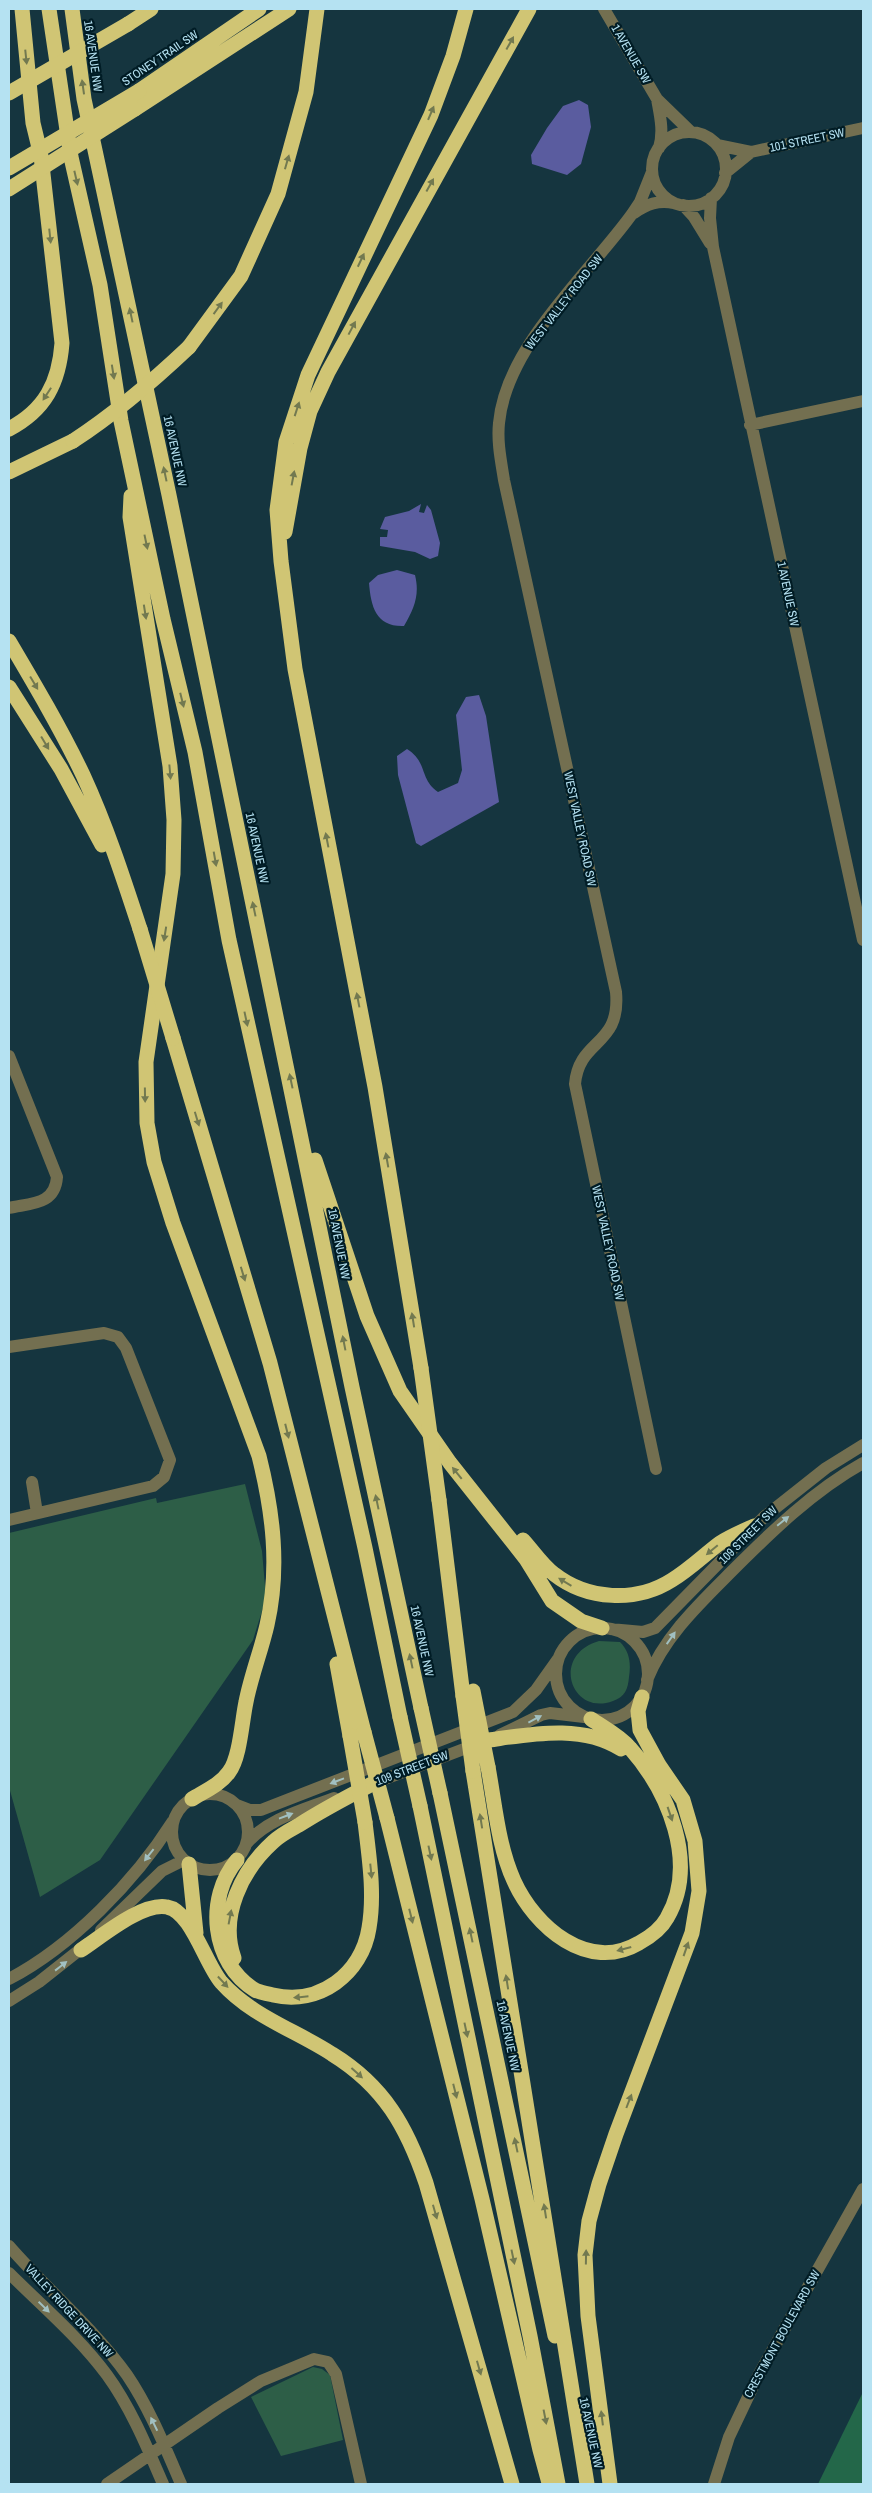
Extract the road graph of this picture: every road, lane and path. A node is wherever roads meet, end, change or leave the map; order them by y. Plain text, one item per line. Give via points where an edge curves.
1 (22, 9) edge
2 (49, 9) edge
3 (72, 9) edge
4 (151, 9) edge
5 (259, 9) edge
6 (317, 9) edge
7 (466, 9) edge
8 (529, 9) edge
9 (604, 9) edge
10 (287, 10) edge
11 (9, 92) edge
12 (657, 99) junction
13 (863, 128) edge
14 (691, 132) junction
15 (717, 145) junction
16 (659, 148) junction
17 (751, 152) junction
18 (9, 168) edge
19 (652, 172) junction
20 (725, 173) junction
21 (9, 189) edge
22 (711, 198) junction
23 (679, 204) junction
24 (632, 214) junction
25 (713, 247) junction
26 (863, 401) edge
27 (750, 425) junction
28 (9, 429) edge
29 (9, 472) edge
30 (132, 477) junction
31 (281, 561) junction
32 (9, 641) edge
33 (9, 687) edge
34 (140, 929) junction
35 (863, 940) edge
36 (10, 1064) edge
37 (297, 1112) junction
38 (9, 1208) edge
39 (9, 1347) edge
40 (863, 1445) edge
41 (863, 1463) edge
42 (656, 1469) dead end
43 (32, 1482) dead end
44 (488, 1511) junction
45 (37, 1513) junction
46 (9, 1520) edge
47 (754, 1526) junction
48 (606, 1628) junction
49 (558, 1659) junction
50 (648, 1680) junction
51 (642, 1697) junction
52 (588, 1718) junction
53 (357, 1734) junction
54 (488, 1740) junction
55 (481, 1769) junction
56 (648, 1771) junction
57 (372, 1784) junction
58 (192, 1799) junction
59 (237, 1805) junction
60 (176, 1814) junction
61 (247, 1843) junction
62 (237, 1860) junction
63 (186, 1862) junction
64 (197, 1942) junction
65 (80, 1950) junction
66 (9, 1979) edge
67 (243, 1981) junction
68 (9, 2001) edge
69 (863, 2189) edge
70 (9, 2246) edge
71 (9, 2273) edge
72 (164, 2445) junction
73 (150, 2455) junction
74 (107, 2484) edge
75 (163, 2484) edge
76 (181, 2484) edge
77 (361, 2484) edge
78 (512, 2484) edge
79 (550, 2484) edge
80 (558, 2484) edge
81 (587, 2484) edge
82 (610, 2484) edge
83 (714, 2484) edge

1 -> 28 highway via 33,123 41,156 62,343 60,368 48,394 26,420
2 -> 30 highway via 71,157 100,285
37 -> 3 highway, 16 AVENUE NW via 84,99
4 - 11 highway, bridge
5 - 18 highway, STONEY TRAIL SW, bridge via 139,91
29 -> 6 highway, bridge via 73,441 140,394 189,347 241,276 278,194 306,92
31 -> 7 highway via 277,510 286,442 308,375 431,114 453,56
31 -> 8 highway via 293,478 310,411 381,273
9 - 12 street, 1 AVENUE SW
10 - 21 highway, bridge
12 - 14 street, 1 AVENUE SW
12 - 16 street, 1 AVENUE SW via 662,123
13 - 17 street, 101 STREET SW
14 - 15 street via 705,136
14 - 16 street via 676,134
15 - 17 street, 101 STREET SW
15 - 20 street via 724,158
16 - 19 street
17 - 20 street, 101 STREET SW
19 - 23 street via 660,191
19 - 24 street, WEST VALLEY ROAD SW
20 - 22 street via 721,187
22 - 23 street via 698,205
22 - 25 street, 1 AVENUE SW
23 - 24 street, WEST VALLEY ROAD SW via 662,200
23 - 25 street, 1 AVENUE SW via 694,217
24 - 42 street, WEST VALLEY ROAD SW via 520,359 502,401 498,437 504,480 616,992 614,1021 606,1035 582,1060 576,1084
25 - 27 street, 1 AVENUE SW
26 - 27 street
27 - 35 street, 1 AVENUE SW
30 -> 58 highway via 130,517 170,766 174,820 173,874 146,1062 147,1123 154,1162 173,1223 259,1456 267,1486 275,1558 267,1624 246,1699 234,1761 222,1781
30 -> 80 highway, bridge via 195,752 229,940 420,1806
55 -> 31 highway, bridge via 451,1593 421,1368 375,1087 295,670
32 -> 34 highway via 42,695 82,774 110,840
33 -> 34 highway via 99,836
34 -> 53 highway, bridge via 270,1363 323,1578
36 - 38 street via 57,1177 55,1189 48,1197
44 -> 37 highway via 450,1464 400,1391 368,1316
81 -> 37 highway, 16 AVENUE NW, bridge via 352,1387
39 - 45 street via 102,1333 118,1337 126,1348 169,1454 167,1472 153,1486
40 - 47 street, 109 STREET SW via 826,1468
50 -> 41 street, 109 STREET SW via 654,1662 700,1602 775,1528 824,1488
43 - 45 street
47 -> 44 highway via 721,1543 670,1582 644,1592 614,1596 578,1589 565,1582
44 - 48 highway via 526,1559 552,1600 581,1621
45 - 46 street
47 - 48 street, 109 STREET SW via 655,1628 643,1632
48 - 49 street via 578,1634
48 - 50 street via 627,1635 639,1647 647,1663
49 - 52 street via 556,1676 560,1693 570,1707
49 -> 59 street, 109 STREET SW via 536,1690 513,1712 261,1810
50 - 51 street
51 - 52 street via 624,1714 608,1720
82 -> 51 highway via 588,2316 585,2255 589,2221 616,2134 689,1942 699,1891 695,1841 683,1800 640,1730 638,1711
54 -> 52 street, 109 STREET SW via 541,1715 557,1712
52 - 56 highway via 629,1747
53 -> 67 highway, bridge via 372,1878 369,1929 356,1965 333,1986 306,1997 285,1998 256,1991
53 -> 79 highway, bridge via 387,1818
54 - 56 highway via 560,1733 583,1735 614,1744
54 - 57 street, 109 STREET SW
56 -> 55 highway via 664,1796 676,1830 679,1890 667,1919 652,1936 628,1949 606,1953 582,1950 558,1937 533,1912 514,1880
81 -> 55 highway
61 -> 57 street, 109 STREET SW via 258,1830 274,1821
67 -> 57 highway via 232,1952 228,1923 235,1896 252,1865 274,1841
58 - 59 street via 201,1795 221,1796
58 - 60 street
59 - 61 street via 247,1823
60 - 63 street via 172,1834 178,1852
60 -> 66 street via 160,1842 108,1902 64,1942
61 - 62 street
62 - 63 street via 222,1869 213,1870 196,1868
62 - 67 highway via 228,1872 218,1897 216,1918 231,1968
63 - 64 highway
63 - 65 street via 162,1871
64 - 65 highway via 187,1920 179,1911 167,1906 134,1915
64 -> 78 highway via 222,1982 255,2010 355,2070 401,2121 426,2183
68 -> 65 street
69 - 83 street, CRESTMONT BOULEVARD SW via 758,2376 729,2437
72 -> 70 street, VALLEY RIDGE DRIVE NW via 134,2386 113,2357
71 -> 73 street, VALLEY RIDGE DRIVE NW via 78,2341 106,2374 127,2407
72 - 73 street
72 - 76 street, VALLEY RIDGE DRIVE NW
72 - 77 street via 261,2381 319,2359 331,2365 336,2374
73 - 74 street
73 - 75 street, VALLEY RIDGE DRIVE NW

